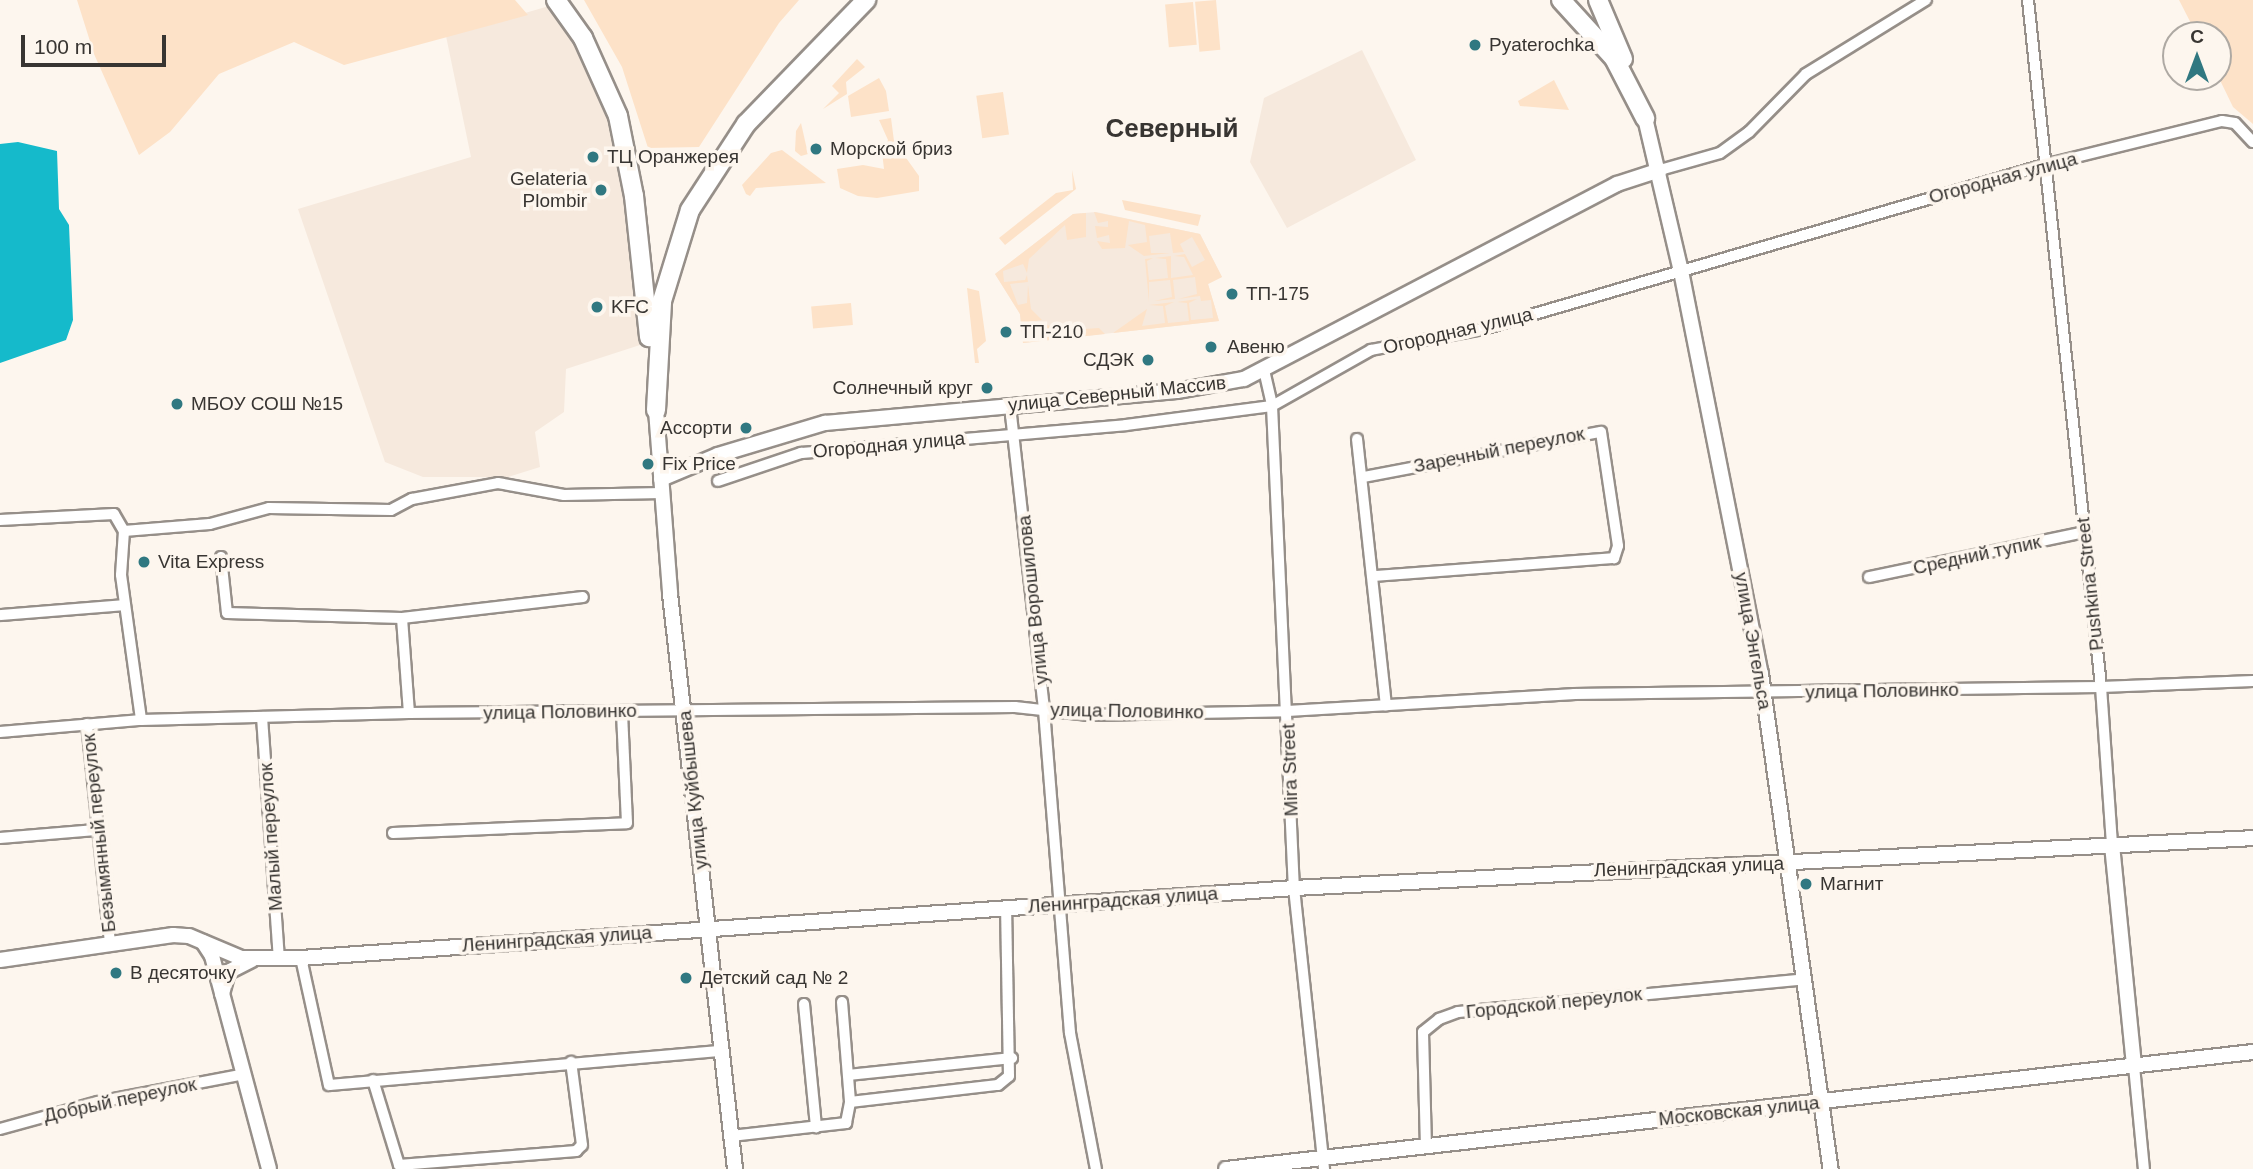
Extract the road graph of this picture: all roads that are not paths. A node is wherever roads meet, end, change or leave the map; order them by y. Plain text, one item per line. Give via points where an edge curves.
1 (556, 0) edge
2 (866, 0) edge
3 (1561, 0) edge
4 (1598, 0) edge
5 (1926, 0) edge
6 (2028, 0) edge
7 (1646, 118) junction
8 (2253, 142) edge
9 (2048, 164) junction
10 (1660, 170) junction
11 (1681, 271) junction
12 (1264, 370) junction
13 (1010, 406) junction
14 (1272, 406) junction
15 (656, 410) junction
16 (1015, 434) junction
17 (1357, 439) dead end
18 (1364, 477) junction
19 (718, 481) dead end
20 (662, 486) junction
21 (0, 520) edge
22 (124, 531) junction
23 (2085, 532) junction
24 (221, 557) dead end
25 (1375, 576) junction
26 (1869, 578) dead end
27 (583, 597) dead end
28 (124, 605) junction
29 (0, 615) edge
30 (402, 618) junction
31 (2253, 681) edge
32 (2101, 687) junction
33 (1764, 692) junction
34 (1386, 705) junction
35 (685, 710) junction
36 (1044, 710) junction
37 (622, 711) junction
38 (1288, 711) junction
39 (409, 713) junction
40 (262, 717) junction
41 (141, 720) junction
42 (87, 724) junction
43 (0, 732) edge
44 (96, 830) junction
45 (393, 833) dead end
46 (0, 838) edge
47 (2253, 838) edge
48 (2112, 845) junction
49 (1789, 864) junction
50 (1294, 888) junction
51 (1061, 904) junction
52 (1006, 908) junction
53 (706, 929) junction
54 (202, 941) junction
55 (110, 942) junction
56 (279, 958) junction
57 (301, 958) junction
58 (253, 959) junction
59 (0, 960) edge
60 (1805, 979) junction
61 (842, 1002) dead end
62 (804, 1004) dead end
63 (223, 1006) junction
64 (720, 1051) junction
65 (2253, 1052) edge
66 (1012, 1058) junction
67 (571, 1062) junction
68 (2134, 1066) junction
69 (240, 1075) junction
70 (848, 1075) junction
71 (373, 1080) junction
72 (850, 1102) junction
73 (1822, 1102) junction
74 (816, 1127) junction
75 (0, 1129) edge
76 (731, 1136) junction
77 (1426, 1147) junction
78 (1323, 1163) edge
79 (269, 1169) edge
80 (735, 1169) edge
81 (1096, 1169) edge
82 (1226, 1169) edge
83 (1831, 1169) edge
84 (2144, 1169) edge

1 - 15 highway via 583,38 618,116 634,196
2 - 15 highway via 746,124 690,210 662,301
3 - 7 highway via 1614,58
4 - 7 highway
5 - 10 street via 1806,74 1749,132 1720,153
6 - 9 street, Pushkina Street
7 - 10 street, улица Энгельса
8 - 9 street, Огородная улица via 2235,123 2209,124
9 - 11 street, Огородная улица
9 - 23 street, Pushkina Street
10 - 11 street, улица Энгельса
10 - 12 street, улица Северный Массив via 1617,184
11 - 14 street, Огородная улица via 1483,329 1371,350
11 - 33 street, улица Энгельса
12 - 13 street, улица Северный Массив via 1217,386
12 - 14 street, Mira Street
13 - 16 street, улица Ворошилова
13 - 20 street, улица Северный Массив via 795,429
14 - 16 street, Огородная улица
14 - 38 street, Mira Street
15 - 20 street, улица Куйбышева
16 - 19 street, Огородная улица via 802,453
16 - 36 street, улица Ворошилова
17 - 18 street
18 - 25 street
18 - 25 street, Заречный переулок via 1601,432 1618,546 1614,558
20 - 22 street via 564,495 498,483 412,499 391,510 269,508 210,524
20 - 35 street, улица Куйбышева
21 - 22 street via 114,514
22 - 28 street
23 - 26 street, Средний тупик
23 - 32 street, Pushkina Street
24 - 30 street via 227,613
25 - 34 street
27 - 30 street
28 - 29 street
28 - 41 street
30 - 39 street
31 - 32 street, улица Половинко
32 - 33 street, улица Половинко
32 - 48 street, Pushkina Street
33 - 34 street, улица Половинко via 1574,694
33 - 49 street, улица Энгельса
34 - 38 street, улица Половинко
35 - 36 street, улица Половинко
35 - 37 street, улица Половинко
35 - 53 street, улица Куйбышева
36 - 38 street, улица Половинко via 1087,715
36 - 51 street, улица Ворошилова
37 - 39 street, улица Половинко
37 - 45 street via 627,822
38 - 50 street, Mira Street
39 - 40 street, улица Половинко
40 - 41 street, улица Половинко
40 - 56 street, Малый переулок
41 - 42 street, улица Половинко
42 - 43 street, улица Половинко
42 - 44 street, Безымянный переулок
44 - 46 street
44 - 55 street, Безымянный переулок
47 - 48 street, Ленинградская улица
48 - 49 street, Ленинградская улица
48 - 68 street, Pushkina Street
49 - 50 street, Ленинградская улица
49 - 60 street, улица Энгельса
50 - 51 street, Ленинградская улица
50 - 78 street, Mira Street
51 - 52 street, Ленинградская улица
51 - 81 street, улица Ворошилова via 1070,1033
52 - 53 street, Ленинградская улица
52 - 66 street
53 - 57 street, Ленинградская улица
53 - 64 street, улица Куйбышева
54 - 55 street, Ленинградская улица via 173,935
54 - 58 street, Ленинградская улица
54 - 63 street via 212,956
55 - 59 street, Ленинградская улица
56 - 57 street, Ленинградская улица
56 - 58 street, Ленинградская улица
57 - 71 street via 329,1085
58 - 63 street via 229,972
60 - 73 street, улица Энгельса
60 - 77 street, Городской переулок via 1458,1012 1439,1019 1423,1032
61 - 70 street
62 - 74 street
63 - 69 street
64 - 67 street
64 - 76 street, улица Куйбышева
65 - 68 street, Московская улица
66 - 70 street
66 - 72 street via 1009,1076 998,1084
67 - 71 street
67 - 71 street via 582,1145 576,1151 399,1165
68 - 73 street, Московская улица
68 - 84 street, Pushkina Street
69 - 75 street, Добрый переулок via 98,1102
69 - 79 street
70 - 72 street
72 - 74 street via 846,1123
73 - 77 street, Московская улица
73 - 83 street, улица Энгельса
74 - 76 street
76 - 80 street, улица Куйбышева
77 - 78 street, Московская улица
78 - 82 street, Московская улица

